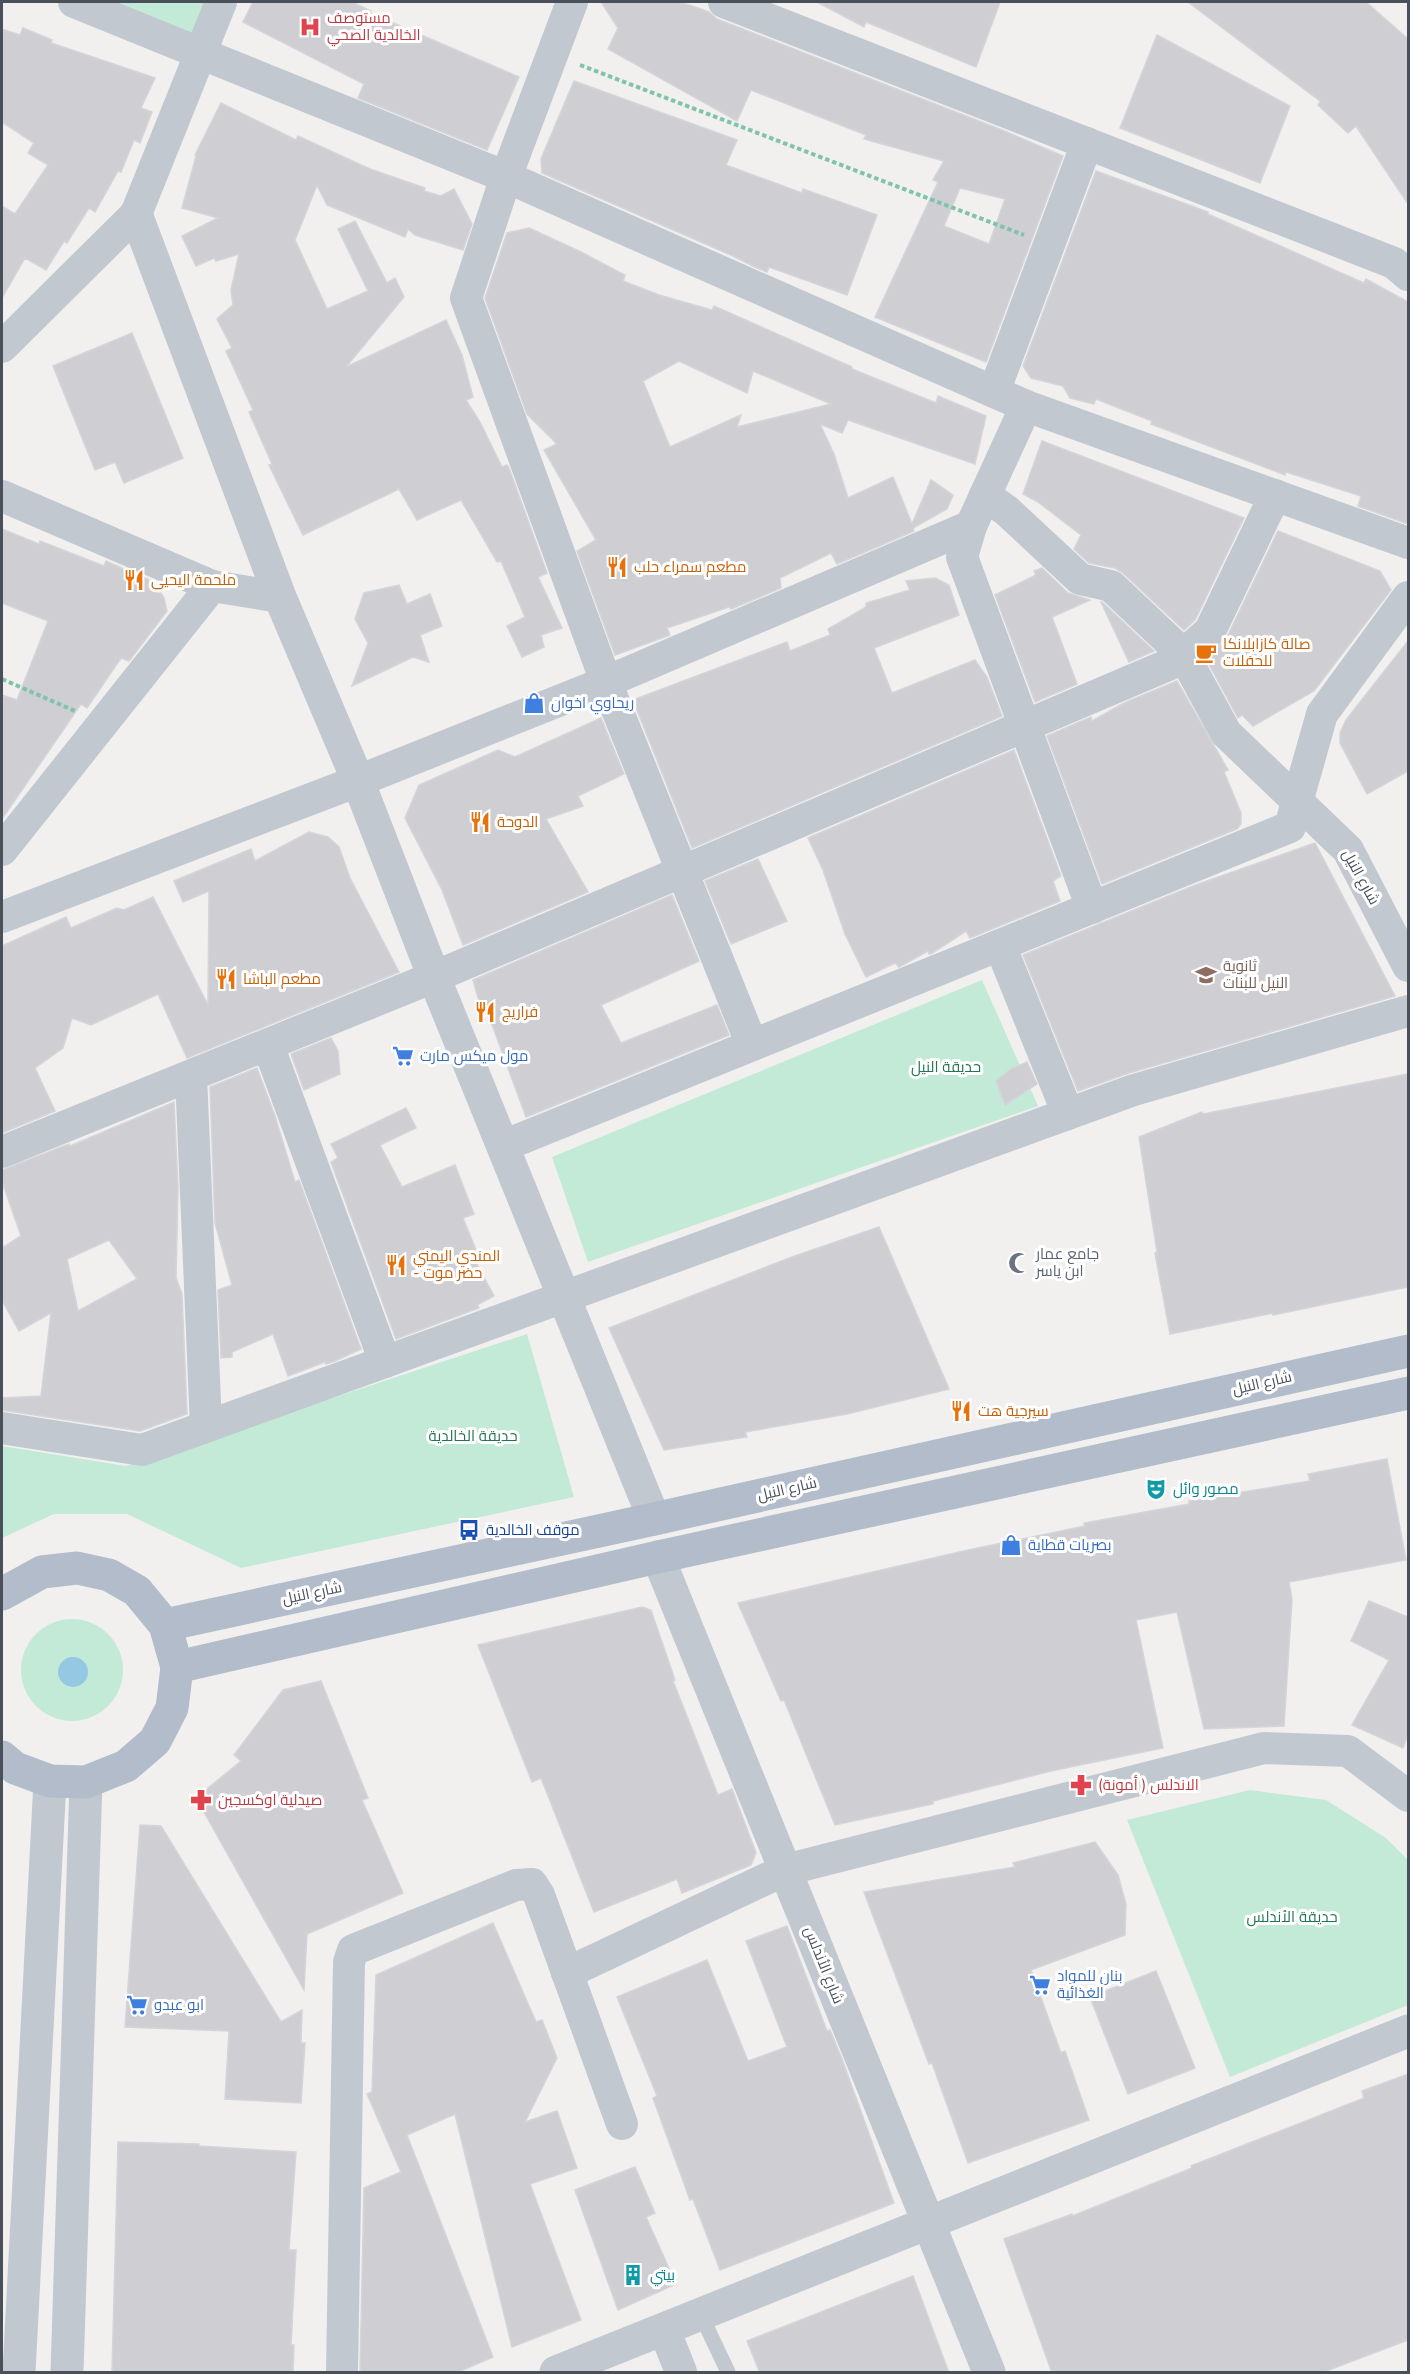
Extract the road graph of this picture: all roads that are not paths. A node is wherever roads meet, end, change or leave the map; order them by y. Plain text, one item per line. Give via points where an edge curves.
1 (74, 2) edge
2 (221, 2) edge
3 (572, 2) edge
4 (736, 4) edge
5 (200, 52) junction
6 (1087, 143) junction
7 (506, 177) junction
8 (136, 214) junction
9 (1408, 275) edge
10 (2, 347) edge
11 (994, 392) junction
12 (1026, 406) junction
13 (985, 495) junction
14 (1275, 495) junction
15 (2, 496) edge
16 (971, 526) junction
17 (1408, 543) edge
18 (212, 586) junction
19 (280, 597) junction
20 (1408, 597) edge
21 (1183, 654) junction
22 (606, 682) junction
23 (1024, 725) junction
24 (358, 781) junction
25 (1297, 801) junction
26 (2, 850) edge
27 (682, 872) junction
28 (1092, 908) junction
29 (2, 917) edge
30 (1000, 945) junction
31 (1408, 966) edge
32 (434, 977) junction
33 (1408, 1011) edge
34 (268, 1045) junction
35 (752, 1045) junction
36 (191, 1076) junction
37 (1068, 1114) junction
38 (503, 1146) junction
39 (2, 1152) edge
40 (564, 1296) junction
41 (1408, 1351) edge
42 (385, 1362) junction
43 (1408, 1393) edge
44 (206, 1426) junction
45 (2, 1428) edge
46 (654, 1519) junction
47 (658, 1557) junction
48 (2, 1594) edge
49 (165, 1625) junction
50 (177, 1667) junction
51 (2, 1757) edge
52 (50, 1781) junction
53 (86, 1782) junction
54 (1408, 1796) edge
55 (785, 1870) junction
56 (567, 1973) junction
57 (1408, 2031) edge
58 (622, 2124) dead end
59 (928, 2223) junction
60 (701, 2315) junction
61 (664, 2329) junction
62 (20, 2373) edge
63 (67, 2373) edge
64 (342, 2373) edge
65 (556, 2373) edge
66 (681, 2373) edge
67 (728, 2373) edge
68 (989, 2373) edge

1 - 5 street
2 - 5 street
3 - 7 street
4 - 6 street
5 - 7 street
5 - 8 street
6 - 9 street via 1394,263
6 - 11 street
7 - 11 street
7 - 22 street via 466,298
8 - 10 street
8 - 19 street
11 - 12 street
12 - 13 street
12 - 14 street
13 - 16 street
13 - 21 street, شارع النيل via 1080,579 1111,586
14 - 17 street
14 - 21 street via 1210,631
15 - 18 street
16 - 22 street
16 - 23 street via 962,557
18 - 19 street
18 - 26 street
19 - 24 street
20 - 25 street via 1322,714
21 - 23 street via 1175,662
21 - 25 street, شارع النيل via 1226,733
22 - 24 street
22 - 27 street
23 - 27 street
23 - 28 street
24 - 29 street
24 - 32 street
25 - 28 street via 1290,827
25 - 31 street, شارع النيل via 1348,850
27 - 32 street
27 - 35 street
28 - 30 street
30 - 35 street
30 - 37 street
32 - 34 street
32 - 38 street
33 - 37 street via 1134,1090
34 - 36 street
34 - 42 street
35 - 38 street
36 - 39 street
36 - 44 street
37 - 40 street
38 - 40 street
40 - 42 street
40 - 46 street
41 - 46 main road, شارع النيل
42 - 44 street
43 - 47 main road
44 - 45 street via 142,1450
46 - 49 main road, شارع النيل
47 - 50 main road
47 - 55 street, شارع الأندلس
48 - 49 main road via 42,1572 77,1568 109,1575 137,1591
49 - 50 main road
50 - 53 main road via 172,1708 155,1741 126,1766
51 - 52 main road via 15,1768
52 - 53 main road
52 - 62 street
53 - 63 street
54 - 55 street via 1348,1751 1264,1749
55 - 56 street
55 - 59 street, شارع الأندلس
56 - 58 street
56 - 64 street via 532,1884 516,1885 353,1950 349,1962
57 - 59 street
59 - 60 street
59 - 68 street, شارع الأندلس
60 - 61 street
60 - 67 lane
61 - 65 street
61 - 66 street

